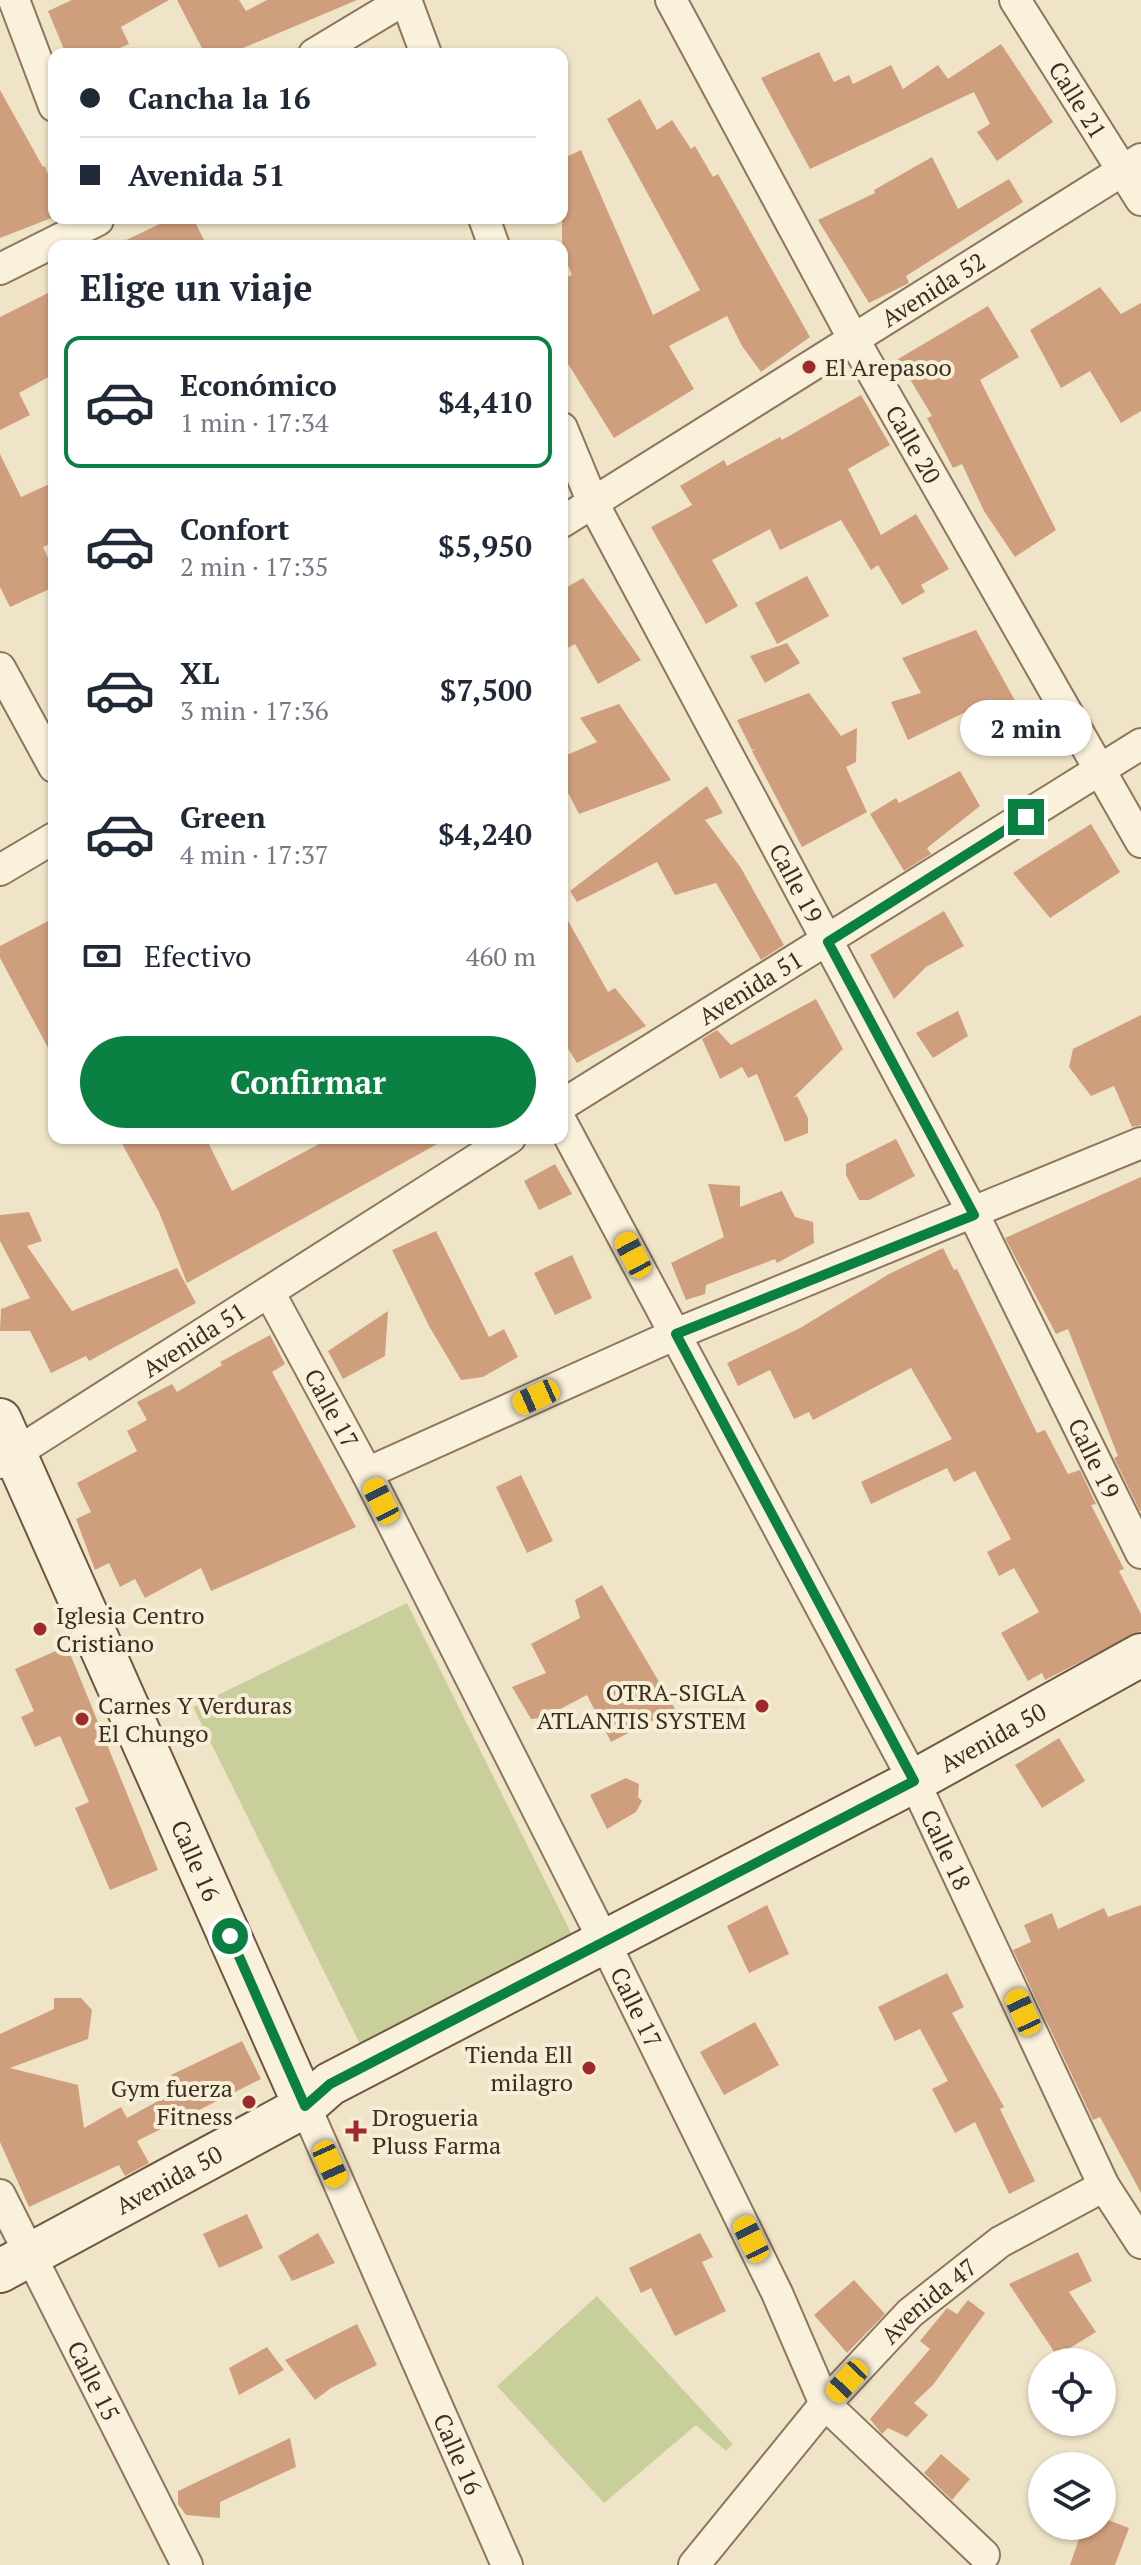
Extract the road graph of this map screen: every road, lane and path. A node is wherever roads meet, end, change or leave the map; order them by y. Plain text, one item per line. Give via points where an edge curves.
1 (14, 0) edge
2 (405, 0) edge
3 (671, 0) edge
4 (1015, 0) edge
5 (324, 48) edge
6 (424, 48) edge
7 (48, 90) edge
8 (1132, 165) edge
9 (1141, 200) edge
10 (102, 228) edge
11 (72, 240) edge
12 (48, 250) edge
13 (0, 269) edge
14 (854, 340) junction
15 (568, 443) edge
16 (593, 503) junction
17 (568, 518) edge
18 (0, 668) edge
19 (1141, 744) edge
20 (48, 756) edge
21 (1100, 770) junction
22 (48, 842) edge
23 (1141, 842) edge
24 (0, 870) edge
25 (828, 942) junction
26 (568, 1101) edge
27 (568, 1134) edge
28 (1141, 1143) edge
29 (501, 1144) edge
30 (974, 1215) junction
31 (269, 1292) junction
32 (676, 1334) junction
33 (6, 1446) edge
34 (367, 1473) junction
35 (1141, 1553) edge
36 (1141, 1655) edge
37 (914, 1781) junction
38 (604, 1941) junction
39 (305, 2106) junction
40 (1104, 2186) junction
41 (0, 2195) edge
42 (1141, 2243) edge
43 (16, 2262) edge
44 (825, 2404) junction
45 (984, 2555) dead end
46 (187, 2565) edge
47 (507, 2565) edge
48 (694, 2565) edge

1 - 7 street
2 - 5 street
2 - 6 street
3 - 14 street, Calle 20
4 - 8 street, Calle 21
8 - 9 street, Calle 21
8 - 14 street, Avenida 52
10 - 11 street
12 - 13 street
14 - 16 street, Avenida 52
14 - 21 street, Calle 20
15 - 16 street, Calle 19
16 - 17 street, Avenida 52
16 - 25 street, Calle 19
18 - 20 street
19 - 21 street, Avenida 51
21 - 23 street, Calle 20
21 - 25 street, Avenida 51
22 - 24 street
25 - 26 street, Avenida 51
25 - 30 street, Calle 19
27 - 32 street, Calle 18
28 - 30 street
29 - 31 street, Avenida 51
30 - 32 street
30 - 35 street, Calle 19
31 - 33 street, Avenida 51
31 - 34 street, Calle 17
32 - 34 street
32 - 37 street, Calle 18
33 - 39 street, Calle 16
34 - 38 street, Calle 17
36 - 37 street, Avenida 50
37 - 38 street, Avenida 50
37 - 40 street, Calle 18
38 - 39 street, Avenida 50 via 330,2084
38 - 44 street, Calle 17 via 777,2293
39 - 43 street, Avenida 50
39 - 47 street, Calle 16
40 - 42 street, Calle 18
40 - 44 street, Avenida 47 via 1000,2242 910,2313
41 - 43 street, Calle 15
43 - 46 street, Calle 15
44 - 45 street, Calle 17
44 - 48 street, Avenida 47

